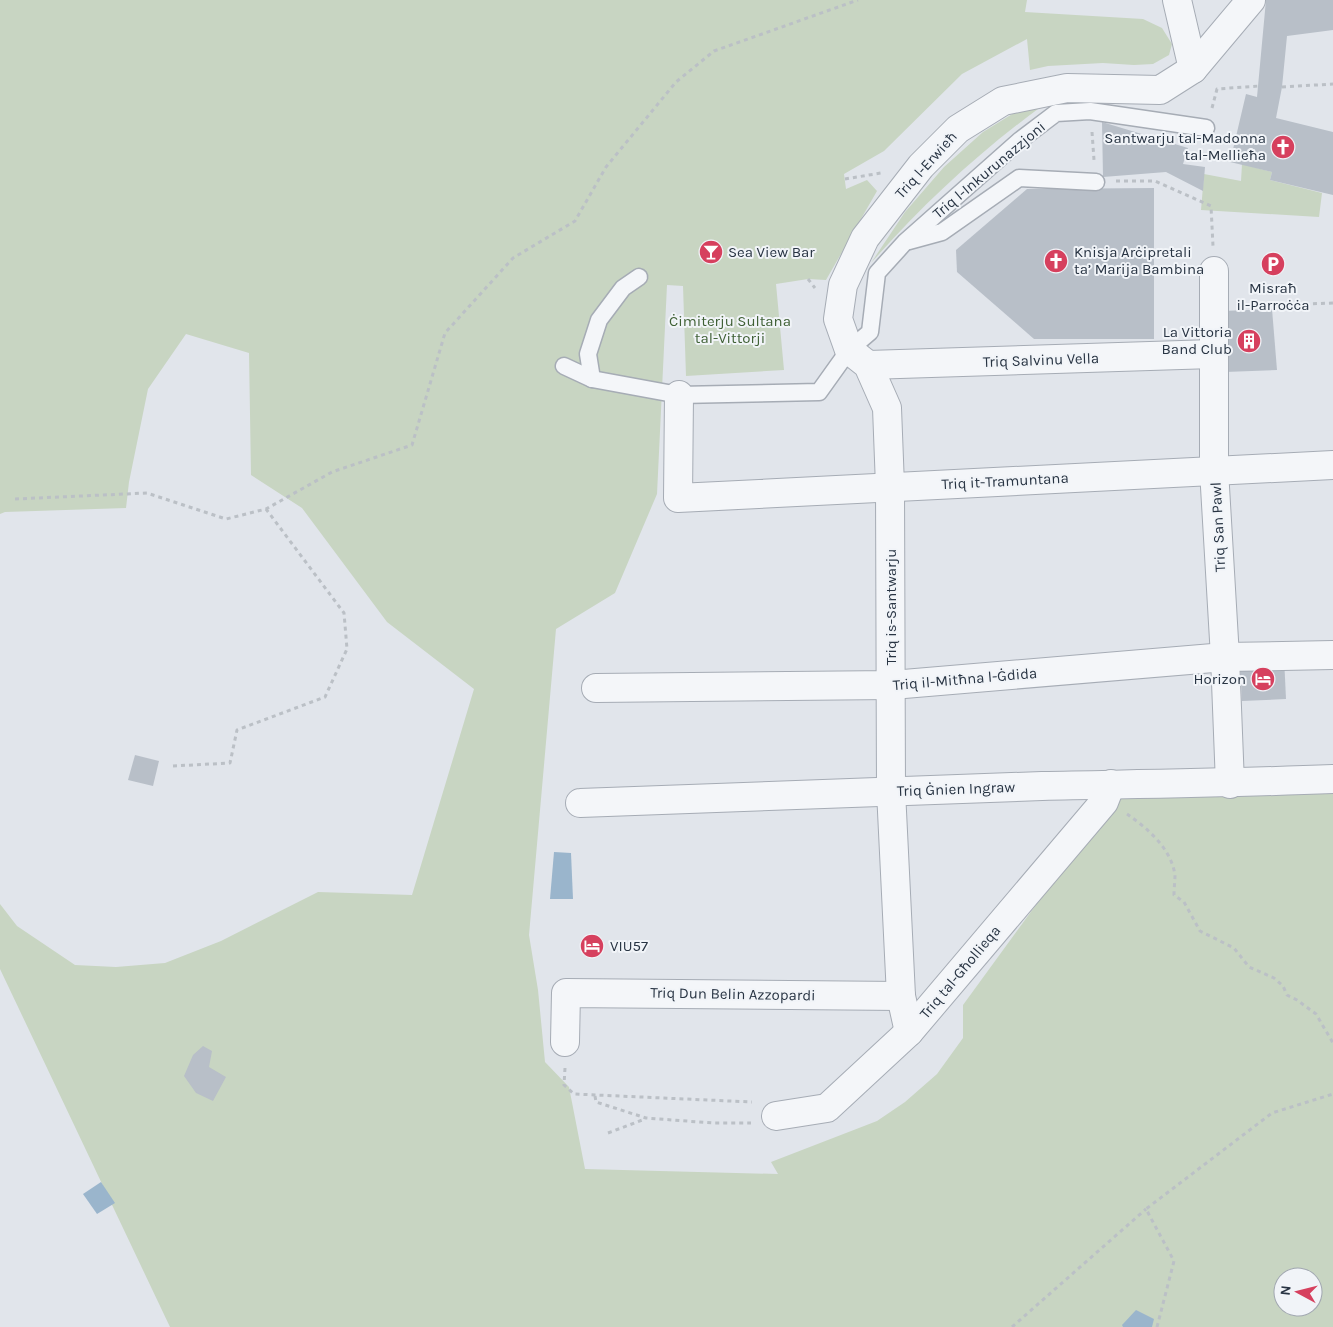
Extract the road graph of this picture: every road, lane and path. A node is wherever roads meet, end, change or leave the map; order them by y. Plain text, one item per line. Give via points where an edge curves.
1 (858, 0) edge
2 (1177, 0) edge
3 (1251, 0) edge
4 (1193, 69) junction
5 (1333, 84) edge
6 (1259, 86) dead end
7 (1282, 86) dead end
8 (1090, 111) junction
9 (1206, 128) joint
10 (1096, 182) junction
11 (905, 242) junction
12 (1214, 271) joint
13 (639, 276) dead end
14 (1333, 303) edge
15 (1236, 306) dead end
16 (1213, 354) junction
17 (859, 357) junction
18 (564, 366) dead end
19 (592, 379) junction
20 (679, 395) junction
21 (1333, 465) edge
22 (1214, 470) junction
23 (890, 486) junction
24 (15, 498) dead end
25 (266, 508) junction
26 (1333, 655) edge
27 (1226, 657) junction
28 (892, 686) junction
29 (596, 688) dead end
30 (173, 766) dead end
31 (1333, 779) edge
32 (1230, 784) junction
33 (891, 791) junction
34 (1108, 793) junction
35 (580, 803) dead end
36 (901, 996) junction
37 (909, 1032) junction
38 (565, 1042) dead end
39 (1333, 1043) edge
40 (574, 1094) dead end
41 (1333, 1094) edge
42 (595, 1096) junction
43 (766, 1109) junction
44 (646, 1118) junction
45 (608, 1134) dead end
46 (1146, 1209) junction
47 (1012, 1327) edge
48 (1157, 1327) edge

1 - 25 path via 714,52 676,82 606,167 575,221 513,258 445,333 412,445 332,472
2 - 4 street
3 - 4 street, Triq l-Erwieħ
4 - 17 street, Triq l-Erwieħ via 1160,90 1067,88 1003,101 958,129 921,166 865,238 843,285 838,318
5 - 7 path
6 - 9 path via 1217,89
8 - 9 lane, Triq l-Inkurunazzjoni
8 - 10 path
8 - 11 lane, Triq l-Inkurunazzjoni via 1056,113 1019,141
10 - 11 lane via 1019,178 942,232
10 - 12 path via 1155,181 1211,206
11 - 17 lane, Triq l-Inkurunazzjoni via 877,273 870,332
12 - 16 street, Triq San Pawl
13 - 19 lane via 623,288 599,320 588,354
14 - 15 path
16 - 17 street, Triq Salvinu Vella
16 - 22 street, Triq San Pawl
17 - 20 lane, Triq l-Inkurunazzjoni via 819,392
17 - 23 street, Triq is-Santwarju via 888,408
18 - 19 lane
19 - 20 lane
20 - 23 street, Triq it-Tramuntana via 678,498
21 - 22 street, Triq it-Tramuntana
22 - 23 street, Triq it-Tramuntana
22 - 27 street, Triq San Pawl
23 - 28 street, Triq is-Santwarju
24 - 25 path via 146,493 226,519
25 - 30 path via 344,613 347,649 325,697 237,730 230,763
26 - 27 street, Triq il-Mitħna l-Ġdida
27 - 28 street, Triq il-Mitħna l-Ġdida
27 - 32 street, Triq San Pawl
28 - 29 street, Triq il-Mitħna l-Ġdida
28 - 33 street, Triq is-Santwarju
31 - 32 street, Triq Ġnien Ingraw
32 - 34 street, Triq Ġnien Ingraw
33 - 34 street, Triq Ġnien Ingraw
33 - 35 street, Triq Ġnien Ingraw
33 - 36 street, Triq is-Santwarju
34 - 37 street, Triq tal-Għollieqa
34 - 39 path via 1122,810 1147,828 1167,854 1174,875 1174,895 1184,902 1200,931 1234,948 1249,967 1274,978 1283,986 1286,995 1316,1014
36 - 37 street, Triq is-Santwarju
36 - 38 street, Triq Dun Belin Azzopardi via 566,993
37 - 43 street, Triq tal-Għollieqa via 827,1108
40 - 42 path
41 - 46 path via 1272,1113
42 - 43 path
42 - 44 path via 596,1102
43 - 44 path via 752,1123
44 - 45 path
46 - 47 path
46 - 48 path via 1174,1261

